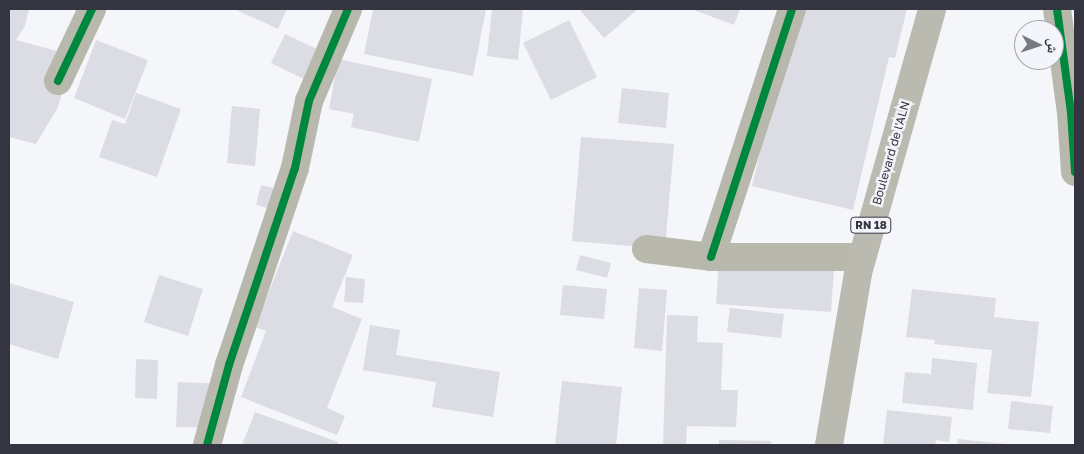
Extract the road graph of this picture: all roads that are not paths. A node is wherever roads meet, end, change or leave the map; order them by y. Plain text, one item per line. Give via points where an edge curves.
1 (92, 9) edge
2 (348, 9) edge
3 (792, 9) edge
4 (932, 9) edge
5 (1057, 9) edge
6 (58, 81) dead end
7 (1073, 114) edge
8 (1075, 172) edge
9 (646, 249) dead end
10 (712, 257) junction
11 (862, 257) junction
12 (207, 445) edge
13 (829, 445) edge

1 - 6 street
2 - 12 street via 309,101 295,168 229,365
3 - 10 street
4 - 11 main road, Boulevard de l'ALN / RN 18
5 - 7 street
7 - 8 street
9 - 10 street
10 - 11 street
11 - 13 main road, Boulevard de l'ALN / RN 18

